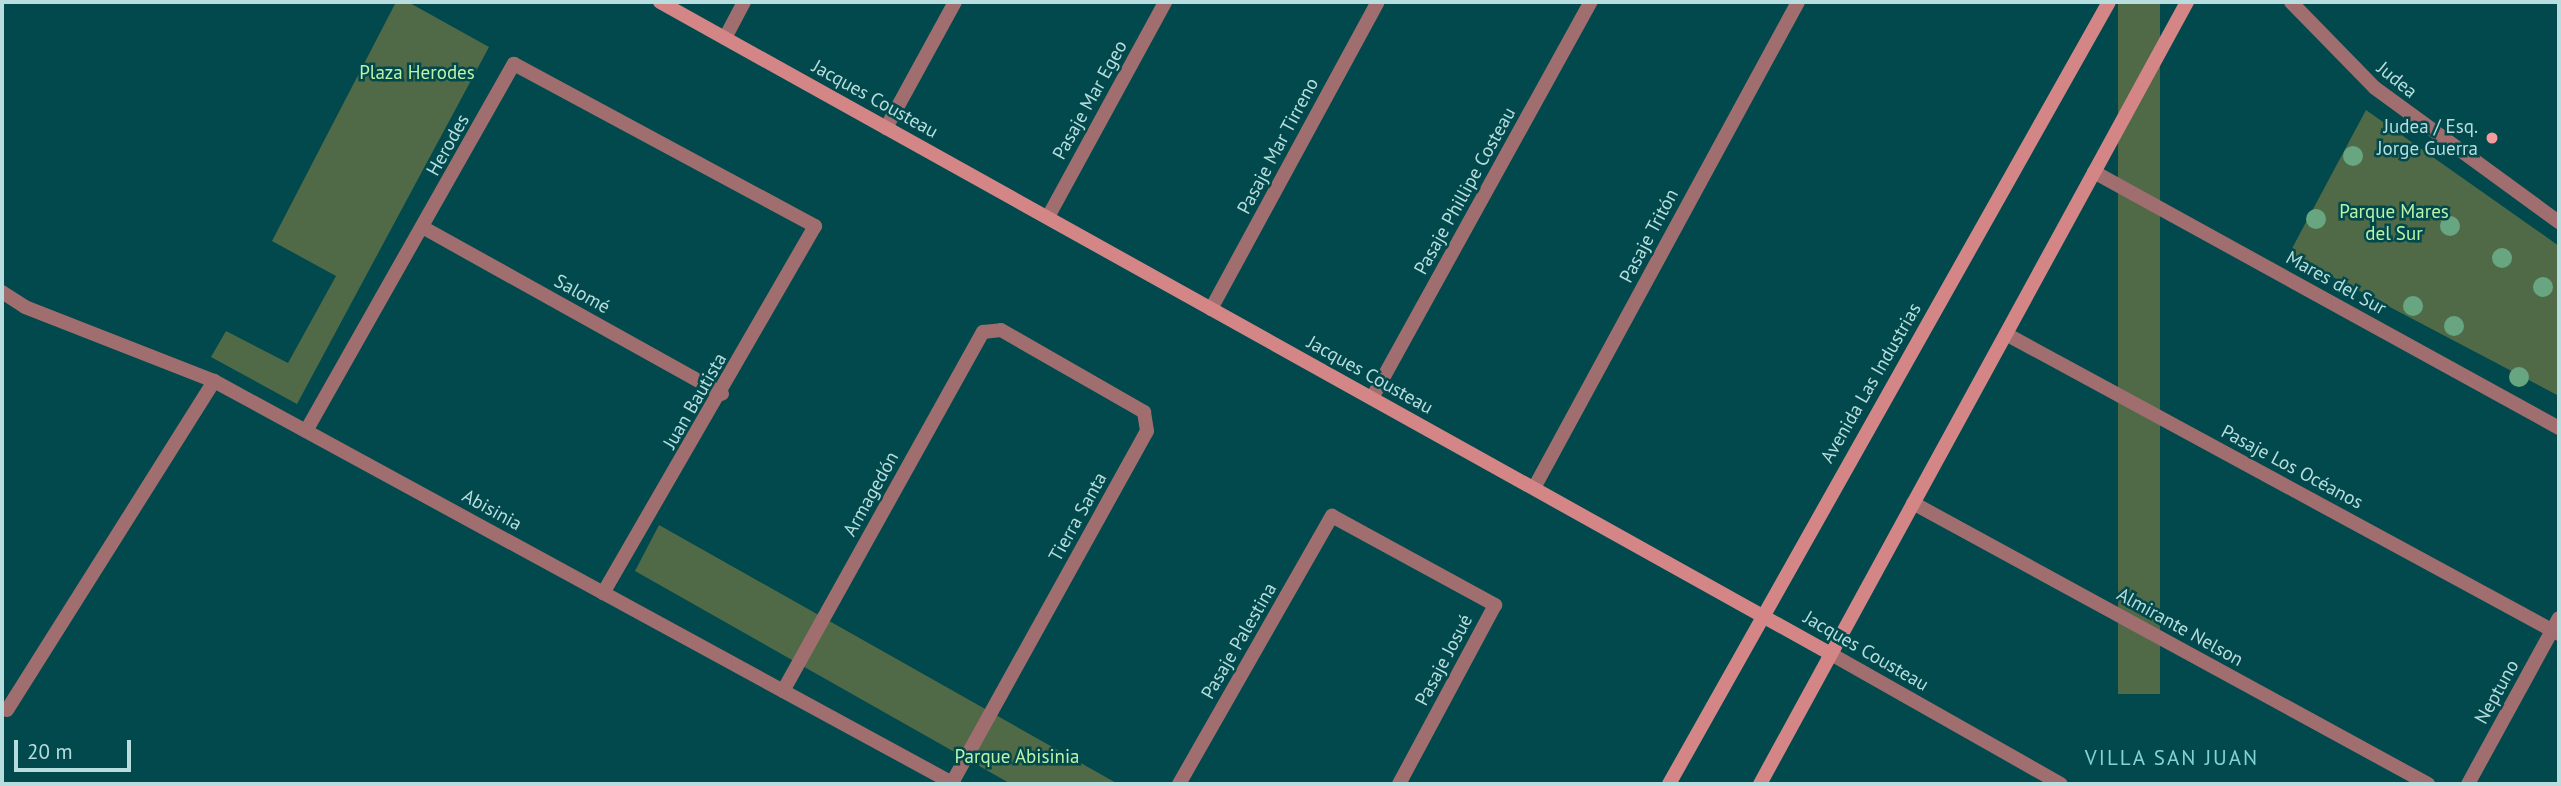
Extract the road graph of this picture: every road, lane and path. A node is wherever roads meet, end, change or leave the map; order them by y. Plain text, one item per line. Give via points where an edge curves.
1 (660, 2) edge
2 (744, 2) edge
3 (955, 2) edge
4 (1165, 2) edge
5 (1378, 2) edge
6 (1591, 2) edge
7 (1798, 2) edge
8 (2109, 2) edge
9 (2187, 2) edge
10 (2291, 2) edge
11 (724, 38) junction
12 (886, 128) junction
13 (2094, 172) junction
14 (1048, 217) junction
15 (2559, 222) edge
16 (815, 226) joint
17 (424, 228) junction
18 (2, 292) edge
19 (1212, 309) junction
20 (1001, 330) joint
21 (2006, 334) junction
22 (214, 381) junction
23 (722, 394) junction
24 (1372, 398) junction
25 (2559, 428) edge
26 (306, 431) junction
27 (1534, 488) junction
28 (1913, 503) junction
29 (1332, 516) joint
30 (603, 593) junction
31 (1762, 614) junction
32 (2557, 627) edge
33 (1831, 654) junction
34 (783, 691) junction
35 (7, 710) dead end
36 (953, 784) edge
37 (1179, 784) edge
38 (1399, 784) edge
39 (1670, 784) edge
40 (1760, 784) edge
41 (2061, 784) edge
42 (2428, 784) edge
43 (2468, 784) edge

1 - 11 street, Jacques Cousteau
2 - 11 street
3 - 12 street
4 - 14 street, Pasaje Mar Egeo
5 - 19 street, Pasaje Mar Tirreno
6 - 24 street, Pasaje Phillipe Costeau
7 - 27 street, Pasaje Tritón
8 - 31 street, Avenida Las Industrias
9 - 13 street
10 - 15 street, Judea via 2375,88
11 - 12 street, Jacques Cousteau
12 - 14 street, Jacques Cousteau
13 - 21 street
13 - 25 street, Mares del Sur
14 - 19 street, Jacques Cousteau
16 - 17 street, Herodes via 514,64
16 - 23 street, Juan Bautista
17 - 23 street, Salomé
17 - 26 street, Herodes
18 - 22 street, Abisinia via 25,307
19 - 24 street, Jacques Cousteau
20 - 34 street, Armagedón via 983,332
20 - 36 street, Tierra Santa via 1144,412 1147,431
21 - 28 street
21 - 32 street, Pasaje Los Océanos
22 - 26 street, Abisinia
22 - 35 street
23 - 30 street, Juan Bautista
24 - 27 street, Jacques Cousteau
26 - 30 street, Abisinia
27 - 31 street, Jacques Cousteau
28 - 33 street
28 - 42 street, Almirante Nelson
29 - 37 street, Pasaje Palestina
29 - 38 street, Pasaje Josué via 1495,605
30 - 34 street, Abisinia
31 - 33 street, Jacques Cousteau
31 - 39 street, Avenida Las Industrias
32 - 43 street, Neptuno
33 - 40 street
33 - 41 street, Jacques Cousteau
34 - 36 street, Abisinia

